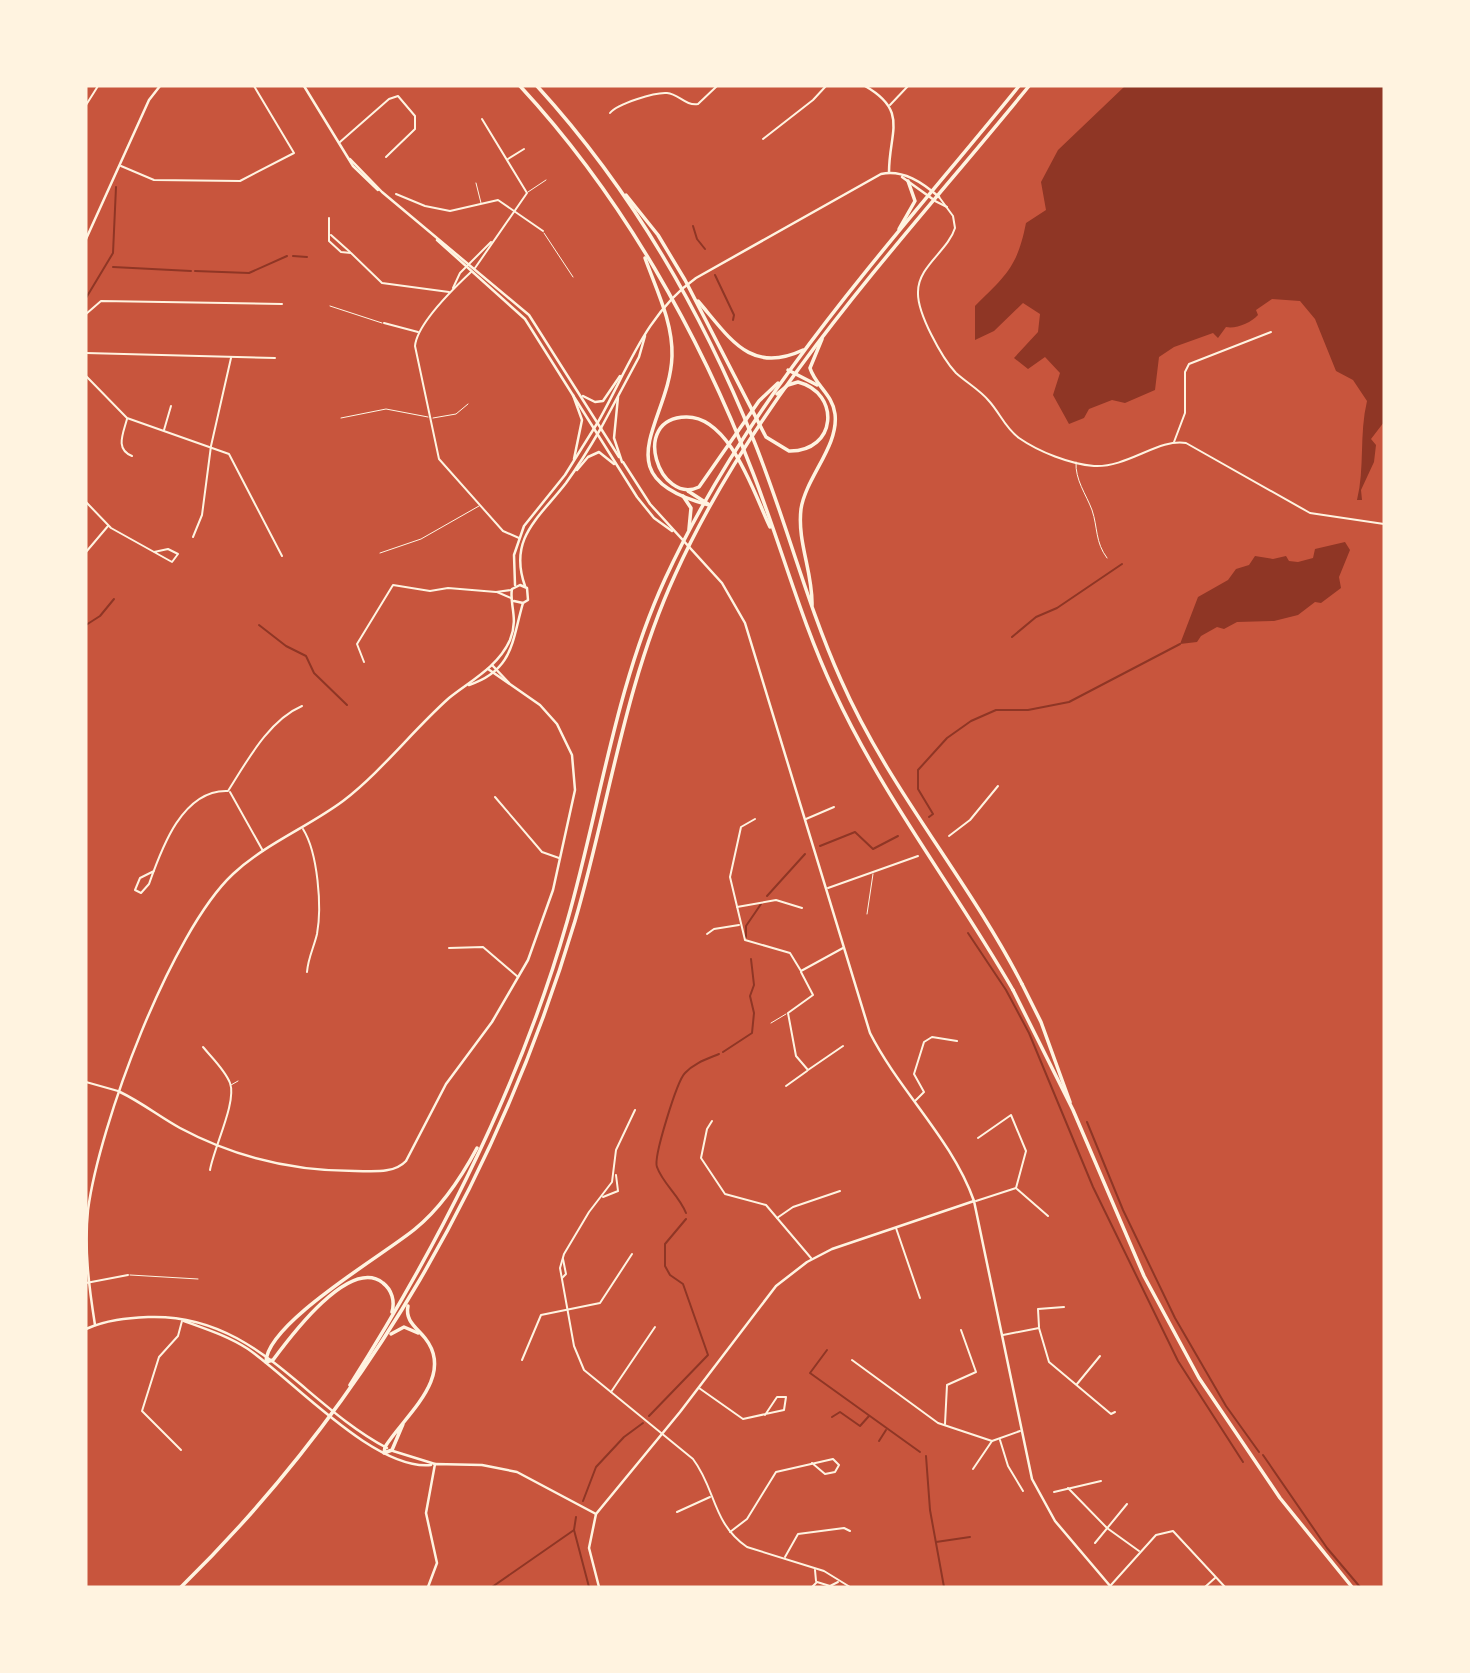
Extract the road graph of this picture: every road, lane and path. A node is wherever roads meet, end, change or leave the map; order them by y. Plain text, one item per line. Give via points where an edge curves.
1 (98, 86) edge
2 (160, 86) edge
3 (254, 86) edge
4 (303, 86) edge
5 (520, 86) edge
6 (537, 86) edge
7 (717, 86) edge
8 (826, 86) edge
9 (865, 86) edge
10 (908, 86) edge
11 (1019, 86) edge
12 (1029, 86) edge
13 (86, 105) edge
14 (890, 105) junction
15 (610, 113) dead end
16 (482, 119) dead end
17 (763, 139) dead end
18 (339, 142) junction
19 (524, 149) dead end
20 (386, 157) dead end
21 (507, 159) junction
22 (120, 166) junction
23 (889, 172) junction
24 (896, 173) junction
25 (546, 180) dead end
26 (908, 181) junction
27 (477, 183) dead end
28 (615, 183) junction
29 (933, 191) junction
30 (527, 193) junction
31 (396, 194) dead end
32 (929, 196) junction
33 (939, 197) junction
34 (935, 201) junction
35 (481, 203) junction
36 (948, 208) junction
37 (514, 213) junction
38 (329, 218) dead end
39 (543, 231) joint
40 (898, 233) junction
41 (330, 234) junction
42 (435, 237) junction
43 (86, 239) edge
44 (492, 242) junction
45 (640, 246) junction
46 (351, 253) junction
47 (471, 264) junction
48 (466, 268) junction
49 (475, 268) junction
50 (471, 272) junction
51 (573, 277) dead end
52 (452, 289) junction
53 (450, 293) junction
54 (693, 294) junction
55 (282, 304) dead end
56 (330, 306) dead end
57 (86, 314) edge
58 (384, 323) joint
59 (419, 332) junction
60 (646, 332) junction
61 (1271, 332) dead end
62 (822, 339) junction
63 (803, 350) junction
64 (86, 354) edge
65 (232, 358) junction
66 (275, 358) dead end
67 (789, 370) junction
68 (794, 370) junction
69 (624, 371) junction
70 (86, 376) edge
71 (821, 388) junction
72 (570, 389) junction
73 (619, 394) junction
74 (778, 394) junction
75 (583, 397) junction
76 (761, 402) junction
77 (467, 404) dead end
78 (171, 406) dead end
79 (430, 417) junction
80 (127, 418) junction
81 (341, 418) dead end
82 (598, 422) junction
83 (595, 428) junction
84 (601, 428) junction
85 (164, 431) junction
86 (598, 433) junction
87 (1174, 442) junction
88 (211, 446) junction
89 (132, 456) dead end
90 (622, 462) junction
91 (1076, 462) junction
92 (620, 470) junction
93 (565, 475) junction
94 (572, 475) junction
95 (684, 489) junction
96 (681, 494) junction
97 (86, 502) edge
98 (704, 502) junction
99 (709, 505) junction
100 (479, 506) junction
101 (1384, 524) edge
102 (108, 525) junction
103 (689, 529) junction
104 (676, 534) junction
105 (193, 537) dead end
106 (518, 537) junction
107 (524, 539) junction
108 (777, 541) junction
109 (86, 552) edge
110 (154, 552) junction
111 (380, 553) dead end
112 (282, 556) dead end
113 (1107, 558) dead end
114 (525, 586) junction
115 (514, 588) junction
116 (496, 592) junction
117 (513, 600) junction
118 (523, 604) junction
119 (811, 607) junction
120 (364, 663) dead end
121 (492, 664) junction
122 (497, 668) junction
123 (488, 669) junction
124 (493, 673) junction
125 (466, 686) junction
126 (511, 686) junction
127 (302, 706) dead end
128 (998, 786) dead end
129 (228, 791) junction
130 (495, 797) dead end
131 (834, 807) dead end
132 (755, 819) dead end
133 (805, 819) junction
134 (303, 829) junction
135 (948, 836) dead end
136 (263, 852) junction
137 (918, 856) dead end
138 (560, 858) junction
139 (154, 872) junction
140 (873, 872) junction
141 (827, 888) junction
142 (736, 907) junction
143 (802, 908) dead end
144 (867, 914) dead end
145 (740, 925) junction
146 (707, 934) dead end
147 (449, 948) dead end
148 (844, 948) junction
149 (801, 971) junction
150 (307, 972) dead end
151 (519, 977) junction
152 (788, 1013) junction
153 (771, 1023) dead end
154 (957, 1041) dead end
155 (843, 1046) dead end
156 (203, 1047) dead end
157 (808, 1070) junction
158 (238, 1081) dead end
159 (86, 1082) edge
160 (231, 1085) junction
161 (786, 1086) dead end
162 (120, 1092) junction
163 (915, 1101) junction
164 (635, 1110) dead end
165 (1073, 1110) junction
166 (493, 1119) junction
167 (712, 1121) dead end
168 (978, 1138) dead end
169 (215, 1144) junction
170 (210, 1170) dead end
171 (615, 1172) junction
172 (1016, 1188) junction
173 (840, 1191) dead end
174 (602, 1198) junction
175 (88, 1199) edge
176 (974, 1201) junction
177 (1048, 1216) dead end
178 (777, 1218) junction
179 (895, 1227) junction
180 (632, 1254) dead end
181 (562, 1258) junction
182 (812, 1259) junction
183 (128, 1275) joint
184 (198, 1279) dead end
185 (562, 1279) junction
186 (87, 1283) edge
187 (920, 1298) dead end
188 (410, 1301) junction
189 (1064, 1307) dead end
190 (567, 1309) junction
191 (183, 1320) junction
192 (95, 1325) junction
193 (386, 1326) junction
194 (656, 1327) dead end
195 (1039, 1328) junction
196 (86, 1329) edge
197 (961, 1330) dead end
198 (1002, 1335) junction
199 (423, 1336) junction
200 (388, 1337) junction
201 (266, 1355) junction
202 (1100, 1356) dead end
203 (273, 1360) junction
204 (522, 1360) dead end
205 (852, 1360) dead end
206 (266, 1362) junction
207 (1076, 1385) junction
208 (698, 1388) junction
209 (611, 1392) junction
210 (342, 1398) junction
211 (1115, 1412) dead end
212 (765, 1415) junction
213 (403, 1424) junction
214 (945, 1425) junction
215 (1020, 1431) junction
216 (662, 1433) junction
217 (1000, 1438) junction
218 (992, 1441) junction
219 (385, 1447) junction
220 (181, 1450) dead end
221 (392, 1450) junction
222 (384, 1453) junction
223 (435, 1464) junction
224 (812, 1464) junction
225 (973, 1469) dead end
226 (1101, 1480) dead end
227 (1069, 1488) junction
228 (1023, 1491) dead end
229 (1054, 1492) dead end
230 (711, 1496) junction
231 (1127, 1504) dead end
232 (677, 1512) dead end
233 (596, 1514) junction
234 (1107, 1528) junction
235 (850, 1531) dead end
236 (729, 1533) junction
237 (1095, 1543) dead end
238 (1140, 1552) junction
239 (784, 1558) junction
240 (815, 1568) junction
241 (1215, 1578) junction
242 (839, 1581) junction
243 (817, 1582) junction
244 (181, 1587) edge
245 (428, 1587) edge
246 (599, 1587) edge
247 (812, 1587) edge
248 (850, 1587) edge
249 (1110, 1587) edge
250 (1205, 1587) edge
251 (1225, 1587) edge
252 (1352, 1587) edge

1 - 13 street
2 - 22 main road via 149,100
3 - 22 street via 294,153 240,181 153,180
4 - 18 main road
5 - 45 highway via 567,141
6 - 28 highway
7 - 15 street via 698,104 664,93 616,105
8 - 17 street
9 - 14 main road
10 - 14 street
11 - 29 highway
12 - 33 highway
14 - 23 main road via 894,126
16 - 21 street
18 - 20 street via 398,96 415,116 415,129
18 - 42 main road via 382,192
19 - 21 street
21 - 30 street
22 - 43 main road
23 - 24 main road
23 - 60 main road via 868,179 699,276 670,300
24 - 26 main road
24 - 29 main road
25 - 30 lane
26 - 32 main road
26 - 40 highway via 915,201
27 - 35 lane
28 - 54 highway via 658,235
28 - 119 highway via 709,341 753,440
29 - 32 highway
29 - 33 main road
30 - 37 street
31 - 35 street via 439,210 457,211
32 - 34 main road
32 - 40 highway
33 - 34 highway
33 - 36 street
34 - 36 street
34 - 62 highway
35 - 37 street via 498,200
36 - 91 street via 955,221 953,234 927,268 918,292 939,349 957,374 987,398 1014,434
37 - 39 street
37 - 44 street
38 - 41 street
39 - 51 lane
40 - 63 highway
41 - 46 street
41 - 46 street via 329,242 341,252
42 - 47 main road
42 - 48 main road
44 - 47 street
44 - 49 street
45 - 96 highway via 672,344 668,385 646,453 653,473
45 - 108 highway via 712,378
46 - 53 street via 382,283
47 - 48 street
47 - 49 main road
48 - 50 main road
48 - 52 street
49 - 50 street
49 - 75 main road via 529,315
50 - 52 street
50 - 72 main road via 525,319
52 - 53 street
53 - 59 street
54 - 63 highway via 750,354 773,360
54 - 74 highway via 766,437 789,451 812,447 828,422 820,396 798,382
55 - 57 street via 107,301 95,304
56 - 58 lane
58 - 59 street
59 - 79 street via 415,346
60 - 69 main road
60 - 73 main road
61 - 87 street via 1189,365 1185,413
62 - 68 highway
62 - 71 highway via 810,368
63 - 67 highway
64 - 65 street
65 - 66 street
65 - 88 street
67 - 68 highway
67 - 76 highway
68 - 71 highway
68 - 74 highway
69 - 75 main road via 603,401
69 - 82 main road
70 - 80 street
71 - 119 highway via 833,406 835,423 801,510
72 - 83 main road
72 - 93 main road via 582,420 578,447
73 - 84 main road
73 - 90 main road via 614,438
74 - 99 highway
75 - 82 main road
76 - 95 highway via 699,487
76 - 98 highway
77 - 79 lane via 456,414
78 - 85 street
79 - 81 lane via 386,410
79 - 100 street via 439,459
80 - 85 street
80 - 89 street via 121,445
82 - 83 main road
82 - 84 main road
83 - 86 main road
83 - 93 main road
84 - 86 main road
84 - 90 main road
85 - 88 street
86 - 92 main road
86 - 94 main road
87 - 91 street via 1116,464
87 - 101 street via 1200,448 1310,513
88 - 105 street via 202,515
88 - 112 street via 229,454
90 - 104 main road
91 - 113 lane via 1095,537
92 - 94 main road via 599,452
92 - 104 main road via 645,508
93 - 106 main road
94 - 107 main road
95 - 98 highway
95 - 108 highway via 664,475 653,451 665,425 687,417 707,422 728,443
96 - 98 highway
96 - 103 highway via 691,508
97 - 102 street
98 - 99 highway
98 - 103 highway
99 - 188 highway via 682,558 635,680 581,898 534,1042 464,1201
100 - 106 street via 503,531
100 - 111 lane via 421,540
102 - 109 street
102 - 110 street
103 - 166 highway via 624,690 558,953
104 - 133 main road via 715,573 745,623
106 - 107 street
106 - 115 main road
107 - 114 main road via 519,561
108 - 165 highway via 817,654 862,748 1013,990
110 - 110 street via 172,562 178,554 167,549
114 - 115 main road
114 - 118 main road via 530,594
115 - 116 street
115 - 117 main road
116 - 117 street
116 - 120 street via 393,585 357,644
117 - 118 main road
117 - 121 main road via 512,632
118 - 122 main road via 517,636
119 - 165 highway via 865,731 1023,984
121 - 122 main road
121 - 123 main road
122 - 124 main road
122 - 126 main road
123 - 124 main road
123 - 125 main road
124 - 125 main road
124 - 126 main road
125 - 134 main road via 356,790
126 - 138 main road via 553,717 572,755 575,790
127 - 129 street via 277,724
128 - 135 street via 970,820
129 - 136 street
129 - 139 street via 186,811
130 - 138 street via 542,852
131 - 133 street
132 - 142 street via 741,827 731,870
133 - 141 main road
134 - 136 main road
134 - 150 street via 318,893 317,937
136 - 162 main road via 222,886 187,939 143,1030
137 - 140 street
138 - 151 main road via 544,918
139 - 139 street via 146,890 135,890 142,876
140 - 141 street
140 - 144 lane
141 - 148 main road
142 - 143 street via 776,900
142 - 145 street
145 - 146 street
145 - 149 street via 745,940 790,953
147 - 151 street via 483,947
148 - 149 street
148 - 163 main road via 870,1034
149 - 152 street via 813,995
151 - 169 main road via 446,1084 400,1167 366,1171 303,1168
152 - 153 lane
152 - 157 street via 796,1056
154 - 163 street via 932,1037 924,1042 914,1074 924,1093
155 - 157 street
156 - 160 street
157 - 161 street
158 - 160 lane
159 - 162 street
160 - 169 street via 230,1108
162 - 169 main road
162 - 175 main road
163 - 176 main road
164 - 171 street via 616,1150
165 - 252 highway via 1144,1276 1199,1378 1280,1498
166 - 193 highway via 439,1232
166 - 201 highway via 464,1172 432,1213 314,1300
167 - 178 street via 700,1154 703,1163 725,1194 762,1203
168 - 172 street via 1011,1115 1026,1151
169 - 170 street
171 - 174 street
171 - 174 street via 618,1190
172 - 176 street
172 - 177 street
173 - 178 street via 786,1210
174 - 181 street
175 - 186 main road
176 - 179 main road
176 - 198 main road
178 - 182 street
179 - 182 main road
179 - 187 street
180 - 190 street via 600,1303
181 - 185 street
181 - 185 street via 566,1263
182 - 208 main road via 762,1300
183 - 184 lane
183 - 186 street
185 - 190 street
186 - 192 main road
188 - 199 highway via 407,1315
188 - 200 highway
189 - 195 street via 1038,1310
190 - 204 street via 541,1315
190 - 209 street via 577,1357 589,1376
191 - 192 main road via 143,1318
191 - 201 main road via 222,1329
191 - 206 main road via 228,1337
191 - 220 street via 178,1336 159,1357 142,1411
192 - 196 main road
193 - 203 highway via 393,1308 390,1290 375,1279 356,1279 309,1315
193 - 210 highway
194 - 209 street
195 - 198 street
195 - 207 street via 1049,1362
197 - 214 street via 976,1372 947,1385
198 - 215 main road
199 - 200 highway via 404,1327
199 - 213 highway via 433,1351 434,1374
200 - 210 highway
201 - 203 main road
201 - 206 highway
202 - 207 street
203 - 206 highway
203 - 219 main road via 335,1413
205 - 214 street
206 - 222 main road
207 - 211 street via 1111,1414
208 - 212 street via 743,1419
208 - 216 main road
209 - 216 street
210 - 244 highway via 251,1514
212 - 212 street via 784,1410 786,1397 778,1396
213 - 219 highway
213 - 221 highway
214 - 218 street
215 - 217 street
215 - 249 main road via 1044,1506
216 - 230 street via 702,1471
216 - 233 main road
217 - 218 street
217 - 228 street via 1007,1466
218 - 225 street
219 - 221 main road
219 - 222 highway
221 - 222 highway
221 - 223 main road
222 - 223 main road via 405,1462
223 - 233 main road via 510,1470
223 - 245 main road via 426,1515 437,1559
224 - 224 street via 833,1459 839,1465 830,1474
224 - 236 street via 776,1472 747,1520
226 - 227 street
227 - 229 street
227 - 234 street
230 - 232 street
230 - 236 street
231 - 234 street
233 - 246 main road via 589,1548
234 - 237 street
234 - 238 street
235 - 239 street via 799,1534
236 - 239 street via 747,1546
238 - 241 street via 1160,1532 1176,1532
238 - 249 street
239 - 240 street
240 - 242 street
240 - 243 street
241 - 250 street
241 - 251 street
242 - 243 street via 824,1586
242 - 248 street
243 - 247 street

